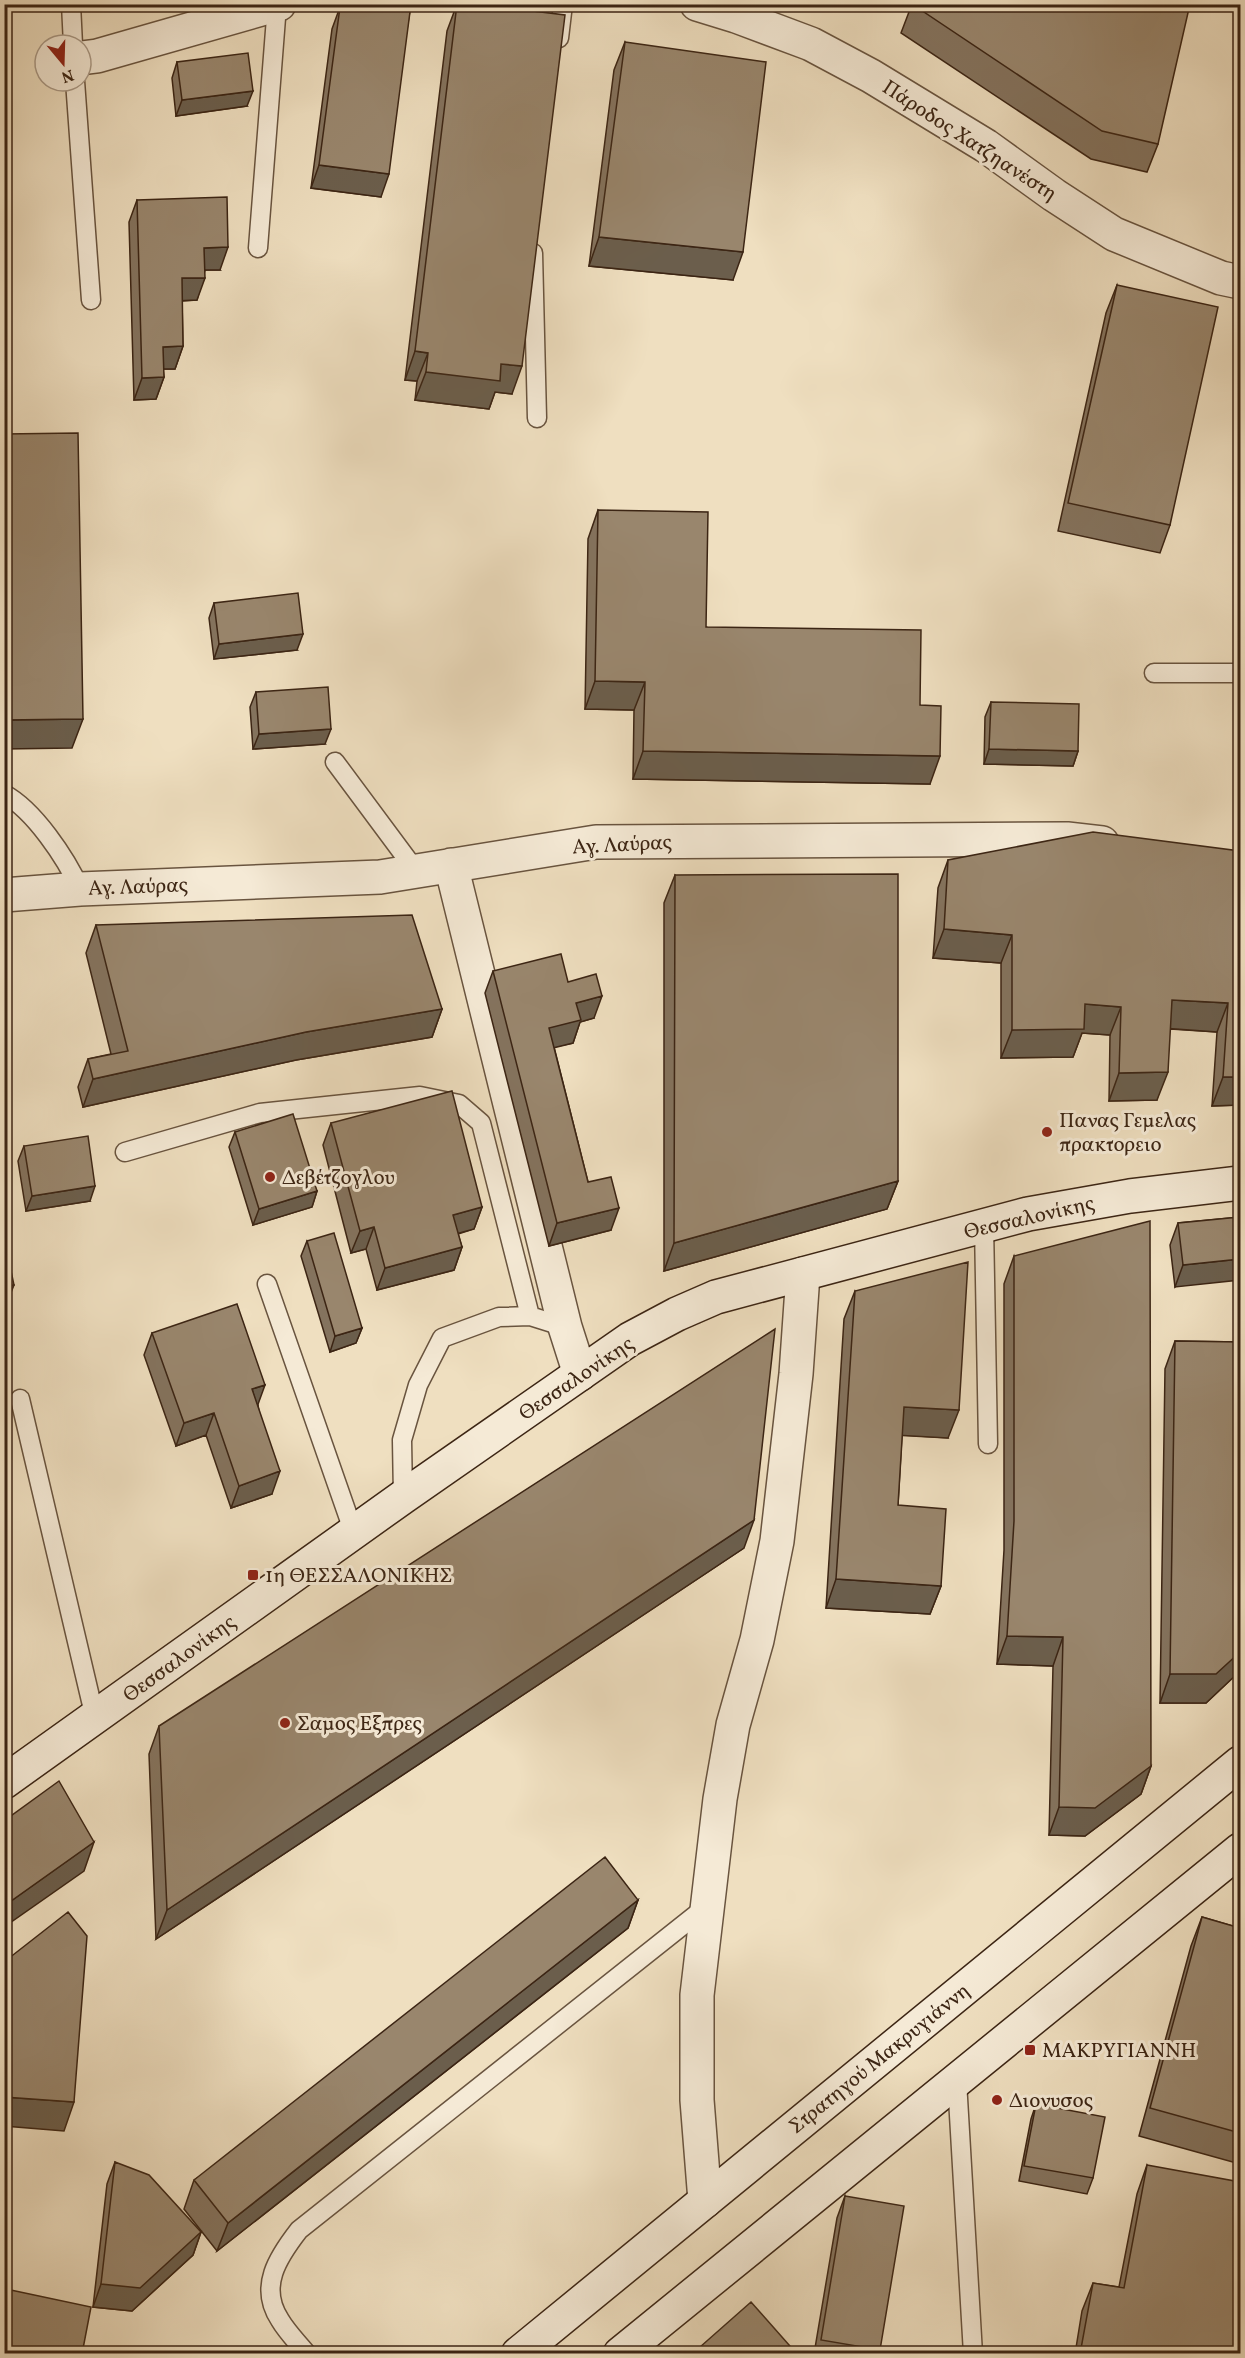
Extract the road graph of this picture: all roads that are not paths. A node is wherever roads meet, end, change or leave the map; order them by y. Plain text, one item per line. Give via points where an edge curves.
1 (71, 4) edge
2 (563, 4) edge
3 (697, 4) edge
4 (278, 5) edge
5 (72, 33) edge
6 (557, 52) edge
7 (93, 57) edge
8 (76, 93) edge
9 (533, 240) edge
10 (258, 248) dead end
11 (1240, 282) edge
12 (91, 300) dead end
13 (537, 418) dead end
14 (1154, 673) dead end
15 (1240, 674) edge
16 (334, 762) dead end
17 (4, 794) edge
18 (1137, 847) edge
19 (451, 865) junction
20 (416, 871) junction
21 (80, 889) junction
22 (4, 896) edge
23 (125, 1152) dead end
24 (1240, 1183) edge
25 (984, 1226) junction
26 (803, 1274) junction
27 (267, 1284) dead end
28 (530, 1316) junction
29 (566, 1327) junction
30 (579, 1374) junction
31 (20, 1399) dead end
32 (988, 1444) dead end
33 (403, 1497) junction
34 (354, 1533) junction
35 (95, 1718) junction
36 (1240, 1763) edge
37 (4, 1782) edge
38 (1240, 1850) edge
39 (707, 1906) junction
40 (957, 2081) junction
41 (705, 2201) junction
42 (307, 2354) edge
43 (518, 2354) edge
44 (620, 2354) edge
45 (973, 2354) edge

1 - 5 lane
2 - 6 lane
3 - 11 street, Πάροδος Χατζηανέστη via 811,44 986,146 1114,234 1221,278
4 - 7 street
4 - 10 lane
8 - 12 lane
9 - 13 lane
14 - 15 lane
16 - 20 lane
17 - 21 lane via 24,807 71,868
18 - 19 street, Αγ. Λαύρας via 1067,839 596,842
19 - 20 street, Αγ. Λαύρας
19 - 29 street
20 - 21 street, Αγ. Λαύρας via 380,877
21 - 22 street, Αγ. Λαύρας
23 - 28 lane via 260,1113 420,1096 459,1104 481,1123
24 - 25 street, Θεσσαλονίκης via 1079,1204
25 - 26 street, Θεσσαλονίκης
25 - 32 lane
26 - 30 street, Θεσσαλονίκης via 716,1297 677,1314 630,1339
26 - 39 street via 777,1541 733,1725
27 - 34 lane
28 - 29 lane
28 - 33 lane via 499,1317 442,1338 418,1385 402,1440
29 - 30 street
30 - 33 street, Θεσσαλονίκης
31 - 35 lane
33 - 34 street, Θεσσαλονίκης
34 - 35 street, Θεσσαλονίκης
35 - 37 street, Θεσσαλονίκης
36 - 41 street, Στρατηγού Μακρυγιάννη
38 - 40 street
39 - 41 street via 698,1995 697,2100
39 - 42 lane via 299,2230 271,2274 271,2296 279,2319
40 - 44 street
40 - 45 lane
41 - 43 street, Στρατηγού Μακρυγιάννη

